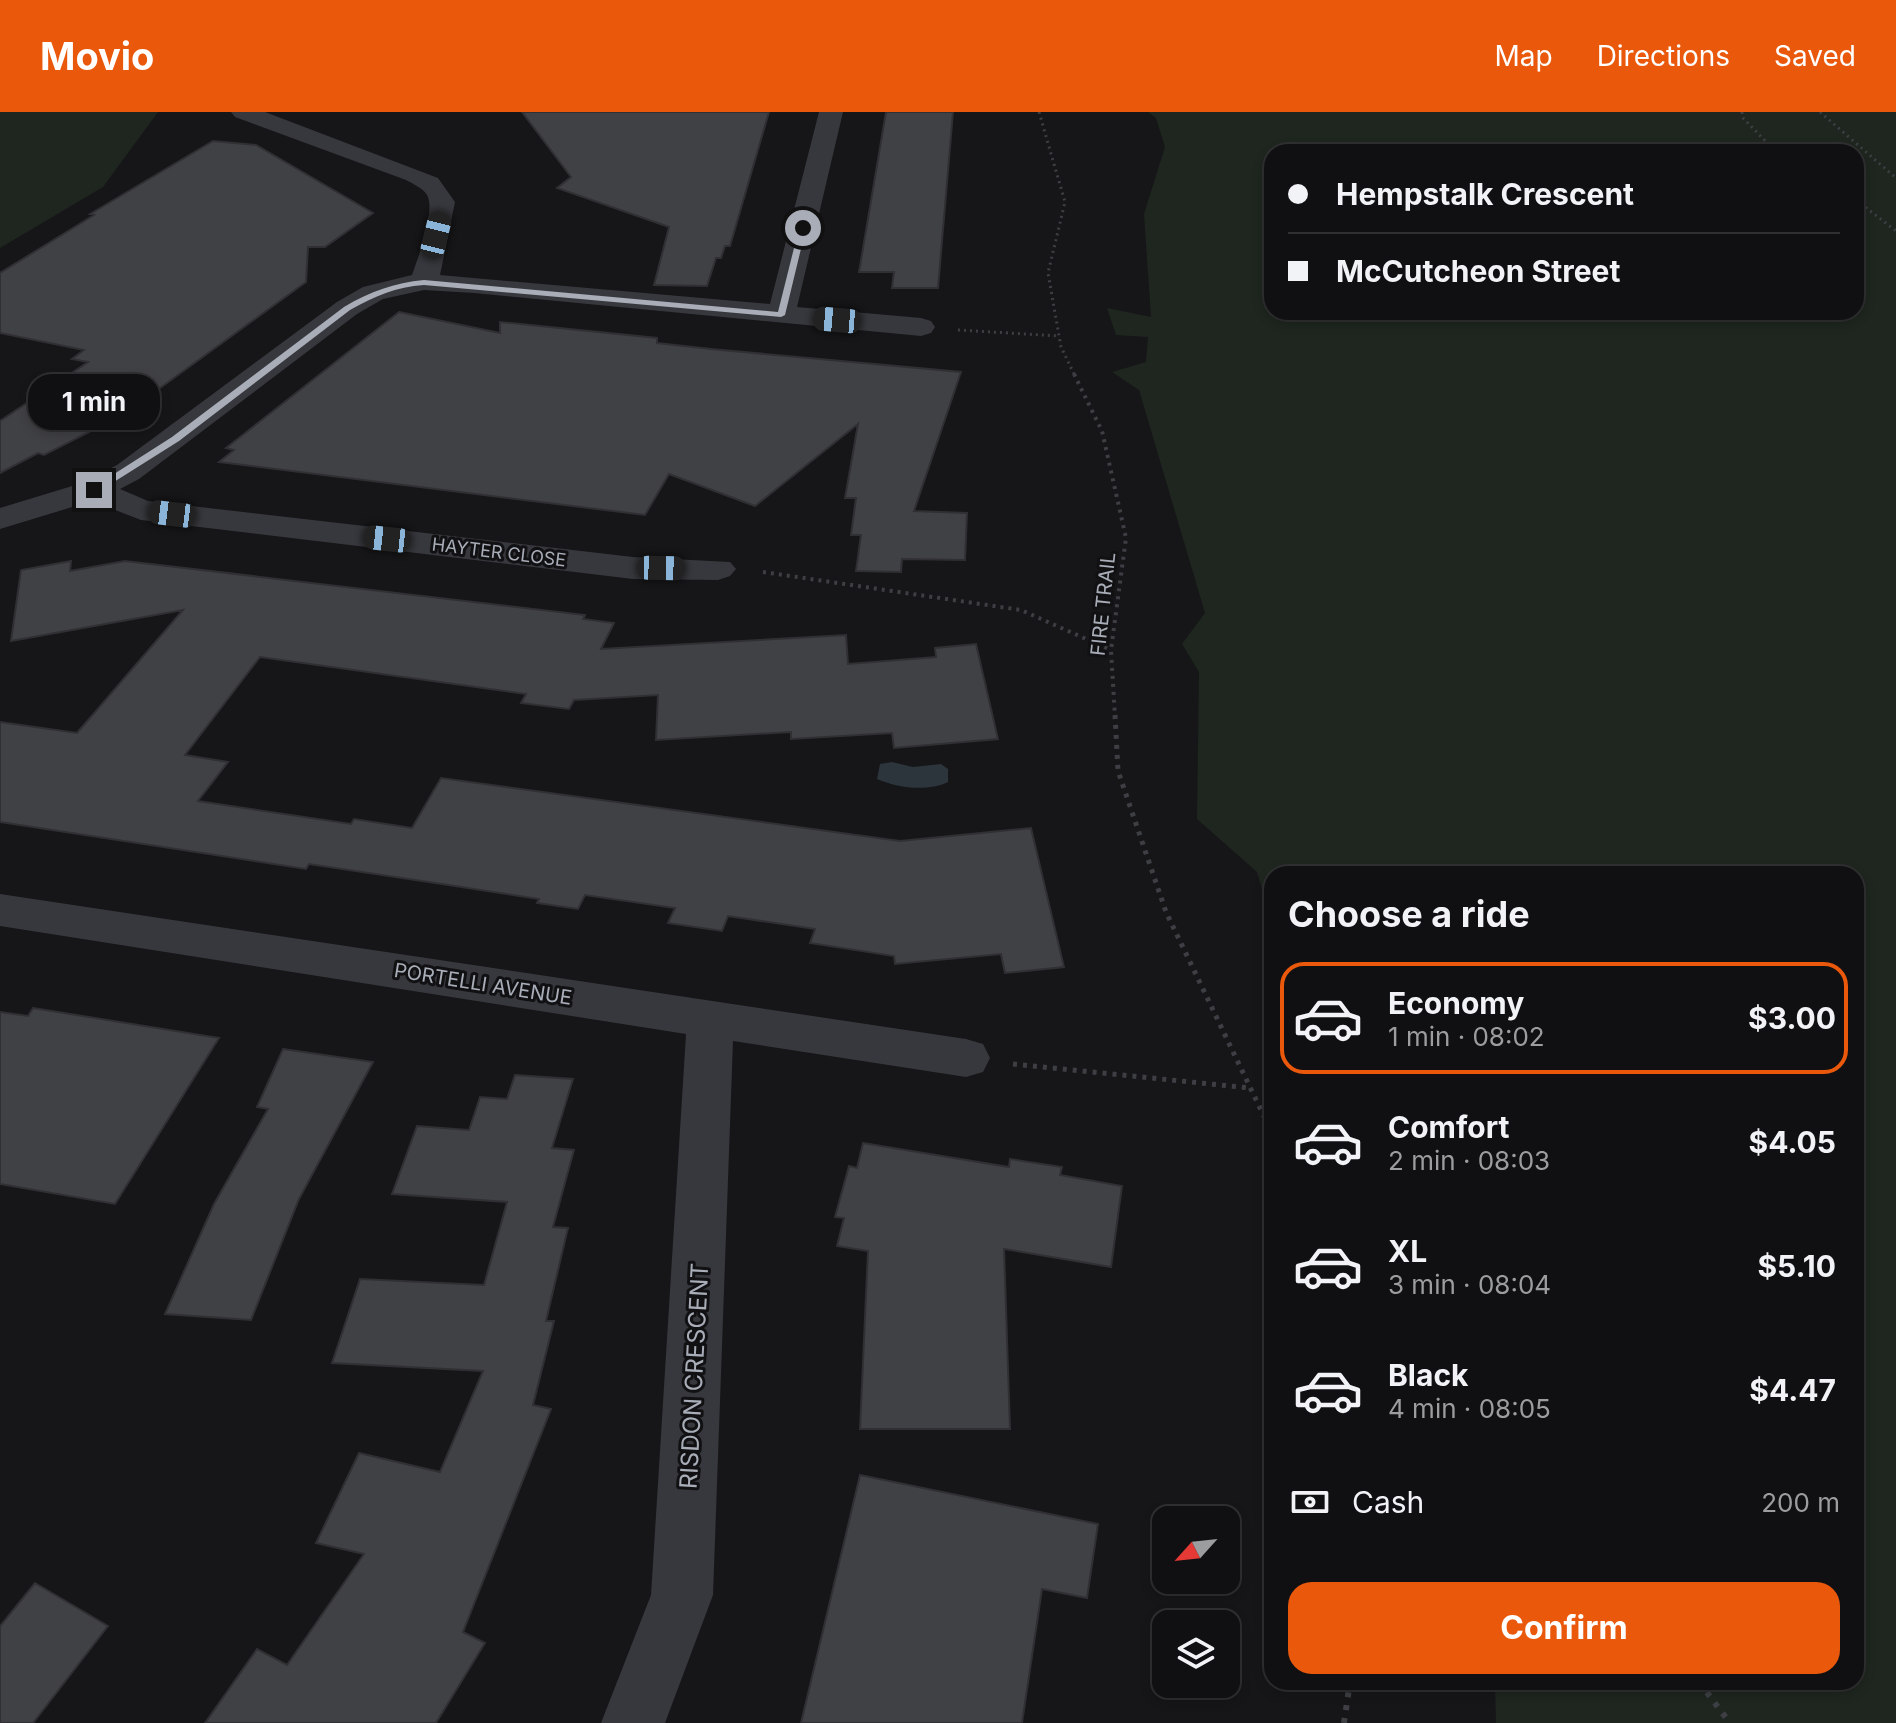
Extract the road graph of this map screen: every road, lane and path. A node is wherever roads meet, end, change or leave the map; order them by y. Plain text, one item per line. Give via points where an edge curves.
1 (243, 112) edge
2 (831, 112) edge
3 (1039, 112) edge
4 (1742, 112) edge
5 (1820, 112) edge
6 (1768, 144) edge
7 (1857, 144) edge
8 (1864, 150) edge
9 (1896, 178) edge
10 (1864, 206) edge
11 (1896, 231) edge
12 (424, 282) junction
13 (781, 315) junction
14 (921, 327) joint
15 (1059, 336) junction
16 (94, 490) junction
17 (0, 519) edge
18 (718, 569) joint
19 (1111, 650) junction
20 (0, 910) edge
21 (710, 1019) junction
22 (966, 1058) joint
23 (1251, 1088) junction
24 (1264, 1116) edge
25 (1349, 1690) edge
26 (1705, 1690) edge
27 (633, 1723) edge
28 (1344, 1723) edge
29 (1730, 1723) edge

1 - 12 street via 432,184 442,197 442,211
2 - 13 street
3 - 15 path, FIRE TRAIL via 1065,202 1048,273
4 - 6 path
5 - 7 path
8 - 9 path
10 - 11 path
12 - 13 street
12 - 16 street via 399,285 347,308 176,439
13 - 14 street
14 - 15 path
15 - 19 path, FIRE TRAIL via 1102,431 1126,538
16 - 17 street
16 - 18 street, HAYTER CLOSE via 141,510 633,568
18 - 19 path via 1021,610
19 - 23 path, FIRE TRAIL via 1118,771 1166,912
20 - 21 street, PORTELLI AVENUE
21 - 22 street, PORTELLI AVENUE
21 - 27 street, RISDON CRESCENT via 682,1595
22 - 23 path
23 - 24 path, FIRE TRAIL
25 - 28 path
26 - 29 path

